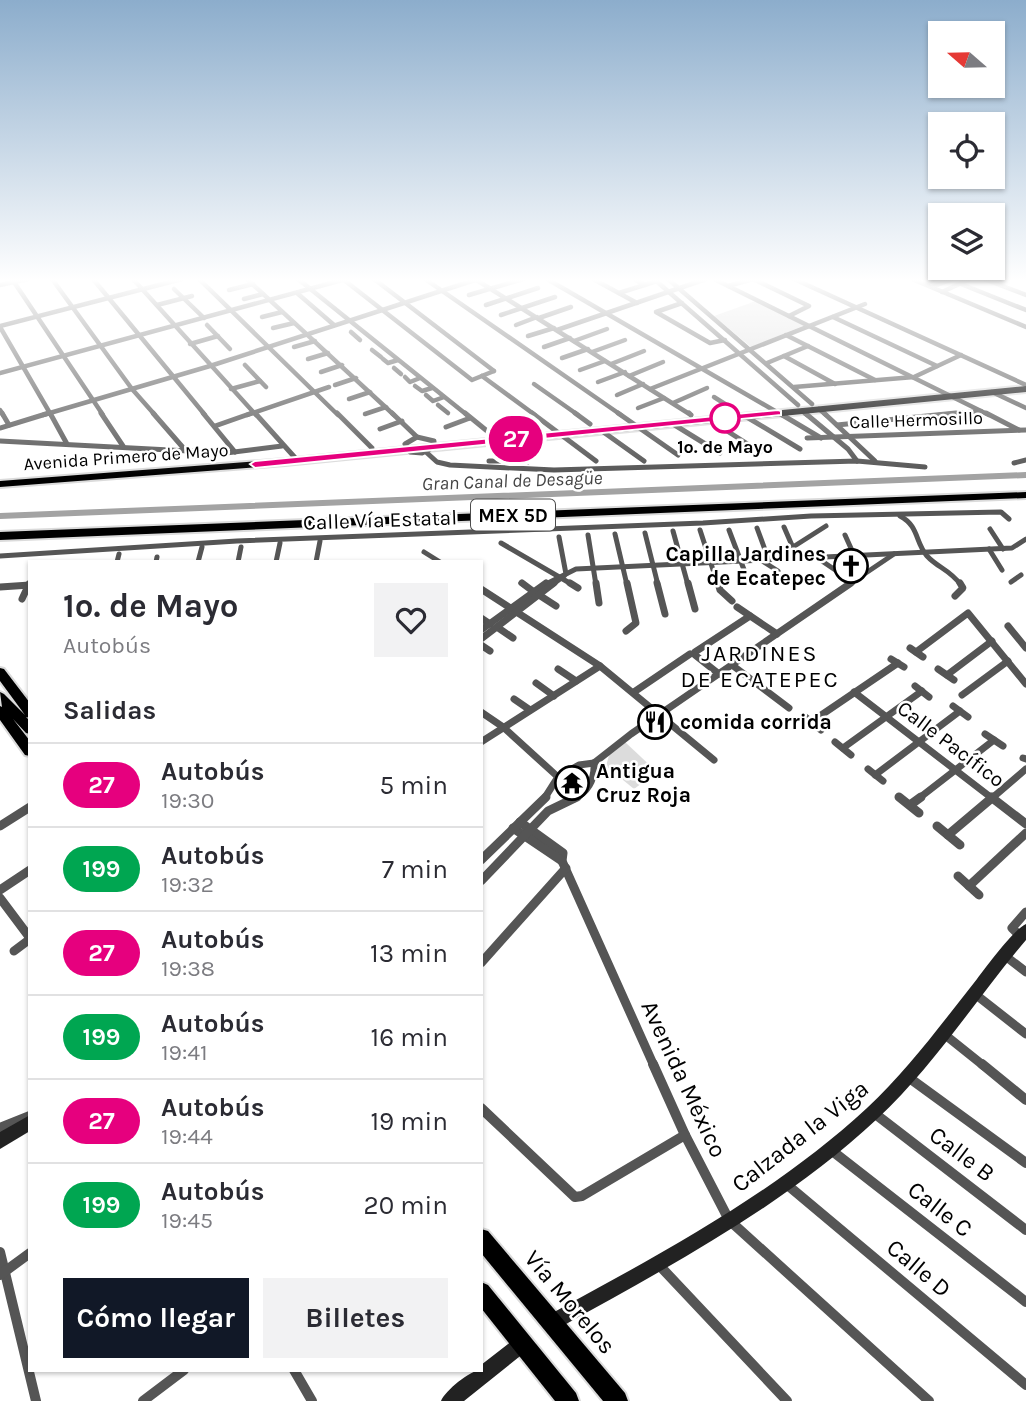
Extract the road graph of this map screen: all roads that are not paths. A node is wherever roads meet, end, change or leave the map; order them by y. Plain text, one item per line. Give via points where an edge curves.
1 (10, 344) edge
2 (56, 344) edge
3 (108, 344) edge
4 (147, 344) edge
5 (190, 344) edge
6 (226, 344) edge
7 (273, 344) edge
8 (303, 344) edge
9 (319, 344) edge
10 (365, 344) edge
11 (375, 344) edge
12 (379, 344) edge
13 (426, 344) edge
14 (459, 344) edge
15 (520, 344) edge
16 (554, 344) edge
17 (579, 344) edge
18 (611, 344) edge
19 (665, 344) edge
20 (730, 344) edge
21 (746, 344) edge
22 (763, 344) edge
23 (805, 344) edge
24 (847, 344) edge
25 (891, 344) edge
26 (937, 344) edge
27 (102, 346) junction
28 (268, 346) junction
29 (808, 346) junction
30 (294, 347) dead end
31 (544, 347) dead end
32 (370, 348) junction
33 (230, 349) dead end
34 (751, 349) junction
35 (590, 351) junction
36 (645, 351) dead end
37 (387, 352) junction
38 (328, 353) junction
39 (740, 354) junction
40 (961, 355) junction
41 (64, 356) junction
42 (784, 356) junction
43 (381, 357) junction
44 (562, 358) dead end
45 (307, 359) dead end
46 (398, 360) junction
47 (608, 362) junction
48 (663, 362) dead end
49 (767, 363) junction
50 (245, 365) dead end
51 (342, 365) junction
52 (403, 365) junction
53 (210, 366) junction
54 (937, 366) junction
55 (24, 367) junction
56 (705, 368) junction
57 (580, 370) dead end
58 (321, 372) dead end
59 (0, 373) edge
60 (627, 374) junction
61 (482, 376) junction
62 (174, 377) junction
63 (914, 377) junction
64 (356, 378) junction
65 (420, 378) junction
66 (876, 380) junction
67 (260, 381) junction
68 (598, 382) dead end
69 (534, 384) dead end
70 (643, 384) junction
71 (835, 384) junction
72 (1026, 385) edge
73 (415, 386) dead end
74 (265, 387) dead end
75 (794, 387) junction
76 (432, 388) junction
77 (707, 388) dead end
78 (231, 389) junction
79 (650, 389) junction
80 (132, 390) junction
81 (314, 391) junction
82 (370, 392) junction
83 (991, 392) junction
84 (948, 394) junction
85 (426, 395) dead end
86 (617, 395) dead end
87 (444, 397) junction
88 (714, 397) dead end
89 (664, 398) junction
90 (349, 399) dead end
91 (93, 401) junction
92 (673, 403) junction
93 (452, 404) junction
94 (816, 406) junction
95 (386, 407) junction
96 (638, 408) dead end
97 (800, 408) junction
98 (1026, 408) edge
99 (0, 410) edge
100 (779, 411) junction
101 (982, 411) junction
102 (253, 413) junction
103 (448, 413) dead end
104 (47, 414) junction
105 (365, 414) dead end
106 (740, 414) junction
107 (691, 415) junction
108 (470, 418) junction
109 (710, 420) junction
110 (402, 421) junction
111 (590, 424) junction
112 (633, 424) junction
113 (673, 424) junction
114 (9, 425) junction
115 (837, 425) junction
116 (215, 426) junction
117 (446, 427) dead end
118 (0, 428) edge
119 (380, 429) dead end
120 (1023, 430) edge
121 (557, 431) junction
122 (601, 431) junction
123 (416, 437) junction
124 (849, 437) junction
125 (807, 438) dead end
126 (821, 438) junction
127 (834, 438) junction
128 (495, 439) junction
129 (0, 441) edge
130 (66, 444) junction
131 (123, 446) junction
132 (282, 446) junction
133 (406, 447) junction
134 (431, 447) junction
135 (372, 448) junction
136 (800, 449) dead end
137 (187, 452) junction
138 (235, 452) junction
139 (760, 452) dead end
140 (720, 453) dead end
141 (678, 456) dead end
142 (291, 458) junction
143 (1026, 460) edge
144 (488, 461) dead end
145 (596, 461) dead end
146 (644, 461) dead end
147 (857, 461) junction
148 (255, 462) junction
149 (528, 462) dead end
150 (875, 462) junction
151 (1014, 463) dead end
152 (925, 467) dead end
153 (0, 477) edge
154 (0, 484) edge
155 (1026, 495) edge
156 (1026, 501) edge
157 (898, 514) junction
158 (914, 514) junction
159 (1009, 519) dead end
160 (910, 522) junction
161 (826, 526) dead end
162 (784, 527) dead end
163 (757, 528) dead end
164 (990, 529) dead end
165 (700, 530) dead end
166 (729, 530) dead end
167 (673, 531) dead end
168 (645, 533) dead end
169 (615, 534) dead end
170 (587, 535) dead end
171 (845, 535) dead end
172 (559, 537) dead end
173 (0, 538) edge
174 (1026, 539) edge
175 (320, 541) dead end
176 (280, 543) dead end
177 (501, 543) dead end
178 (202, 547) dead end
179 (241, 547) dead end
180 (793, 547) junction
181 (989, 549) junction
182 (1003, 549) junction
183 (425, 552) dead end
184 (925, 552) junction
185 (895, 553) junction
186 (854, 555) junction
187 (0, 556) edge
188 (797, 557) junction
189 (815, 557) junction
190 (768, 558) junction
191 (758, 559) junction
192 (199, 560) edge
193 (238, 560) edge
194 (276, 560) edge
195 (316, 560) edge
196 (437, 560) edge
197 (740, 560) junction
198 (711, 561) junction
199 (682, 563) junction
200 (652, 565) junction
201 (622, 566) junction
202 (593, 568) junction
203 (778, 570) dead end
204 (1002, 570) dead end
205 (563, 574) junction
206 (1016, 578) dead end
207 (756, 582) dead end
208 (853, 582) junction
209 (521, 583) dead end
210 (28, 584) edge
211 (1026, 584) edge
212 (28, 586) edge
213 (0, 587) edge
214 (578, 588) dead end
215 (483, 590) edge
216 (537, 593) junction
217 (955, 596) dead end
218 (22, 599) dead end
219 (599, 603) dead end
220 (556, 606) dead end
221 (695, 609) dead end
222 (514, 610) junction
223 (665, 614) dead end
224 (750, 616) junction
225 (483, 619) edge
226 (494, 626) junction
227 (1008, 626) dead end
228 (483, 629) edge
229 (626, 631) dead end
230 (777, 634) junction
231 (483, 637) edge
232 (513, 638) dead end
233 (992, 641) junction
234 (483, 646) edge
235 (1026, 648) edge
236 (490, 651) dead end
237 (693, 654) junction
238 (923, 657) dead end
239 (1008, 661) junction
240 (898, 663) dead end
241 (732, 665) junction
242 (600, 666) junction
243 (558, 669) dead end
244 (939, 669) dead end
245 (0, 672) edge
246 (719, 674) junction
247 (947, 675) junction
248 (954, 680) dead end
249 (576, 681) junction
250 (536, 683) dead end
251 (1026, 684) edge
252 (634, 692) junction
253 (854, 692) junction
254 (554, 695) junction
255 (962, 695) dead end
256 (929, 696) dead end
257 (0, 697) edge
258 (514, 699) dead end
259 (789, 708) dead end
260 (28, 710) edge
261 (530, 710) junction
262 (1, 713) edge
263 (483, 713) edge
264 (659, 714) junction
265 (804, 716) dead end
266 (886, 716) junction
267 (968, 717) dead end
268 (811, 722) junction
269 (503, 727) junction
270 (821, 730) dead end
271 (26, 732) edge
272 (985, 734) dead end
273 (994, 740) junction
274 (483, 741) edge
275 (835, 742) dead end
276 (920, 742) junction
277 (1003, 746) dead end
278 (843, 748) junction
279 (851, 755) dead end
280 (713, 760) dead end
281 (594, 763) junction
282 (955, 769) junction
283 (1026, 769) edge
284 (558, 777) junction
285 (883, 781) dead end
286 (548, 795) junction
287 (899, 797) dead end
288 (992, 798) junction
289 (560, 805) junction
290 (910, 805) junction
291 (28, 808) edge
292 (919, 813) dead end
293 (520, 822) junction
294 (1026, 824) edge
295 (0, 826) edge
296 (937, 826) dead end
297 (513, 828) junction
298 (531, 829) junction
299 (1026, 833) edge
300 (948, 835) junction
301 (523, 836) junction
302 (960, 845) dead end
303 (483, 858) edge
304 (564, 864) junction
305 (28, 871) edge
306 (958, 876) dead end
307 (483, 879) edge
308 (969, 886) junction
309 (0, 890) edge
310 (979, 895) dead end
311 (0, 898) edge
312 (1026, 912) edge
313 (1023, 933) edge
314 (28, 935) edge
315 (28, 940) edge
316 (14, 951) dead end
317 (1003, 955) junction
318 (483, 961) edge
319 (1026, 972) edge
320 (974, 993) junction
321 (944, 1034) junction
322 (1026, 1034) edge
323 (907, 1076) junction
324 (1026, 1100) edge
325 (483, 1110) edge
326 (873, 1113) junction
327 (28, 1117) edge
328 (28, 1123) edge
329 (0, 1128) edge
330 (685, 1135) junction
331 (0, 1141) edge
332 (829, 1149) junction
333 (1026, 1163) edge
334 (784, 1182) junction
335 (729, 1220) junction
336 (1026, 1230) edge
337 (483, 1240) edge
338 (0, 1252) edge
339 (28, 1254) edge
340 (658, 1264) junction
341 (3, 1273) edge
342 (483, 1294) edge
343 (1026, 1302) edge
344 (553, 1322) junction
345 (523, 1343) junction
346 (28, 1367) edge
347 (29, 1372) edge
348 (295, 1372) edge
349 (169, 1375) edge
350 (1026, 1385) edge
351 (37, 1401) edge
352 (143, 1401) edge
353 (312, 1401) edge
354 (450, 1401) edge
355 (568, 1401) edge
356 (617, 1401) edge
357 (788, 1401) edge
358 (929, 1401) edge

1 - 55 street
2 - 41 street
3 - 27 street
4 - 62 street
5 - 53 street
6 - 33 street
7 - 28 street
8 - 30 street
9 - 38 street
10 - 32 street
11 - 32 street
12 - 37 street
13 - 61 street via 472,380
14 - 61 street via 494,372
15 - 112 street
16 - 31 street
17 - 35 street
18 - 35 street
19 - 56 street
20 - 39 street
21 - 34 street
22 - 34 street
23 - 29 street
24 - 63 street
25 - 54 street
26 - 40 street
27 - 41 street
27 - 80 street
28 - 53 street
28 - 81 street
29 - 42 street
29 - 66 street
32 - 43 street
34 - 39 street
34 - 49 street
35 - 44 street
35 - 47 street
36 - 47 street
37 - 43 street
37 - 46 street
38 - 45 street
38 - 51 street
39 - 56 street
39 - 97 street
40 - 54 street
40 - 72 street
41 - 55 street
41 - 91 street
42 - 49 street
42 - 71 street
43 - 46 street via 388,363
46 - 52 street
47 - 57 street
47 - 60 street
48 - 60 street
49 - 75 street
50 - 67 street
51 - 58 street
51 - 64 street
52 - 65 street
52 - 65 street via 394,368 410,382
53 - 62 street
53 - 78 street
54 - 63 street
55 - 59 street
55 - 104 street
56 - 79 street
56 - 100 street
60 - 68 street
60 - 70 street
61 - 121 street
62 - 80 street
62 - 116 street
63 - 66 street
63 - 84 street
64 - 81 street
64 - 82 street
65 - 76 street
66 - 71 street
67 - 74 street
67 - 78 street
69 - 111 street
70 - 79 street
70 - 86 street
71 - 75 street
72 - 83 highway
72 - 84 highway
73 - 76 street via 422,391
75 - 94 street
76 - 87 street
77 - 92 street
78 - 102 street
79 - 89 street
80 - 91 street
80 - 137 street
81 - 102 street
81 - 135 street
82 - 90 street
82 - 95 street
83 - 84 highway
83 - 98 street
84 - 94 highway
84 - 101 street
85 - 87 street via 433,401
87 - 93 street
88 - 106 street
89 - 92 street
89 - 96 street
91 - 104 street
91 - 131 street
92 - 107 street
93 - 103 street via 440,406
93 - 108 street
94 - 97 highway
94 - 115 street
95 - 105 street
95 - 110 street
97 - 100 highway
97 - 127 street
99 - 114 street
100 - 106 highway, Avenida Primero de Mayo
100 - 126 street
101 - 115 street
101 - 120 street
102 - 116 street
102 - 132 street
104 - 114 street
104 - 130 street
106 - 107 highway
106 - 109 highway, Avenida Primero de Mayo
106 - 136 street
107 - 112 highway
108 - 117 street
108 - 128 street
109 - 113 highway, Avenida Primero de Mayo
109 - 139 street
110 - 119 street
110 - 123 street
111 - 112 highway
111 - 121 highway
112 - 113 highway, Avenida Primero de Mayo
112 - 122 highway, Avenida Primero de Mayo
112 - 141 street
113 - 140 street
114 - 118 street
115 - 124 street
116 - 138 street
120 - 124 street, Calle Hermosillo
121 - 122 highway, Avenida Primero de Mayo
121 - 128 highway, Avenida Primero de Mayo
121 - 145 street
122 - 146 street
123 - 133 street
123 - 134 street
124 - 127 street, Calle Hermosillo
124 - 150 street
125 - 126 street, Calle Hermosillo
126 - 127 street, Calle Hermosillo
127 - 147 street
128 - 134 highway, Avenida Primero de Mayo
128 - 144 street via 506,457
128 - 149 street
129 - 130 street
130 - 131 street
131 - 137 street
132 - 138 street
132 - 142 street
133 - 134 highway, Avenida Primero de Mayo
133 - 135 highway
133 - 142 highway, Avenida Primero de Mayo
134 - 147 street, Avenida Primero de Mayo via 437,462 450,465 554,470
135 - 142 highway
137 - 138 street
142 - 148 highway, Avenida Primero de Mayo
143 - 151 street
147 - 150 street, Avenida Primero de Mayo
148 - 153 highway, Avenida Primero de Mayo
148 - 154 highway, Avenida Primero de Mayo
150 - 152 street, Avenida Primero de Mayo
155 - 173 highway, MEX 5D
156 - 173 highway, MEX 5D
157 - 158 street, Calle Vía Estatal
157 - 160 street
157 - 187 street, Calle Vía Estatal via 237,541
158 - 159 street, Calle Vía Estatal via 1001,512
158 - 160 street
160 - 184 street
161 - 180 street
162 - 180 street
163 - 190 street
164 - 182 street
165 - 198 street
166 - 197 street
167 - 199 street
168 - 200 street
169 - 201 street
170 - 202 street
171 - 186 street
172 - 205 street
174 - 182 street
175 - 195 street
176 - 194 street
177 - 205 street
178 - 192 street
179 - 193 street
180 - 188 street
181 - 182 street
181 - 184 street
181 - 204 street
183 - 196 street
184 - 185 street
184 - 217 street via 963,588
185 - 186 street
185 - 208 street
186 - 189 street
188 - 189 street
188 - 190 street
189 - 208 street
190 - 191 street
191 - 197 street
191 - 203 street
197 - 198 street
197 - 207 street via 746,575
198 - 199 street
198 - 224 street via 720,590
199 - 200 street
199 - 221 street
200 - 201 street
200 - 223 street
201 - 202 street
201 - 229 street via 636,623
202 - 205 street
202 - 219 street
205 - 214 street
205 - 216 street
206 - 211 street
208 - 230 street
209 - 216 street
210 - 213 street
212 - 218 street
215 - 222 street
216 - 220 street
216 - 222 street
222 - 226 street
222 - 242 street
224 - 230 street
224 - 237 street
225 - 226 street
226 - 228 street
226 - 231 street
226 - 232 street
227 - 235 street
230 - 241 street
233 - 238 street via 968,613 913,650
233 - 239 street
233 - 247 street
234 - 236 street
237 - 246 street
237 - 252 street
239 - 251 street
239 - 255 street
240 - 253 street
241 - 246 street
241 - 259 street
242 - 249 street
242 - 252 street
243 - 249 street
244 - 247 street
245 - 260 main road
246 - 264 street
247 - 248 street
249 - 254 street
250 - 254 street
252 - 264 street
253 - 266 street, Calle Pacífico
253 - 268 street
254 - 261 street
256 - 266 street via 918,689
257 - 271 main road
258 - 261 street
261 - 269 street
262 - 271 main road
263 - 269 street
264 - 280 street
264 - 281 street
265 - 268 street
266 - 276 street, Calle Pacífico
266 - 278 street
267 - 276 street via 957,709
268 - 270 street
269 - 274 street
269 - 284 street
272 - 273 street
273 - 277 street
273 - 282 street
275 - 278 street
276 - 282 street, Calle Pacífico
276 - 285 street via 872,772
278 - 279 street
281 - 284 street via 579,765
281 - 289 street via 595,776 589,788
282 - 288 street, Calle Pacífico
282 - 290 street
283 - 288 street
284 - 286 street
286 - 289 street
286 - 293 street
287 - 290 street
288 - 294 street, Calle Pacífico
288 - 300 street
289 - 298 street
290 - 292 street
291 - 295 street
293 - 297 street
293 - 298 street, Avenida México
296 - 300 street
297 - 301 street
297 - 303 street
298 - 301 street
298 - 304 street, Avenida México via 563,853
299 - 308 street
300 - 302 street
301 - 304 street
301 - 307 street
304 - 318 street
304 - 330 street, Avenida México
305 - 309 street
306 - 308 street
308 - 310 street
311 - 314 street
312 - 313 street via 1012,928
313 - 317 main road, Calzada la Viga
315 - 316 street
317 - 319 street
317 - 320 main road, Calzada la Viga
320 - 321 main road, Calzada la Viga
320 - 322 street
321 - 323 main road, Calzada la Viga
321 - 324 street
323 - 326 main road, Calzada la Viga
323 - 333 street
325 - 330 street via 575,1197
326 - 332 main road, Calzada la Viga
326 - 336 street, Calle B
327 - 329 street
328 - 331 main road
330 - 335 street, Avenida México
332 - 334 main road, Calzada la Viga
332 - 343 street, Calle C
334 - 335 main road, Calzada la Viga
334 - 350 street, Calle D
335 - 340 main road, Calzada la Viga
335 - 358 street, Avenida México
337 - 344 main road, Vía Morelos
338 - 341 street
339 - 341 street
340 - 344 main road, Calzada la Viga
340 - 357 street
341 - 346 street
342 - 345 main road
344 - 356 main road, Vía Morelos
345 - 354 main road
345 - 355 main road
347 - 351 street
348 - 353 street
349 - 352 street

